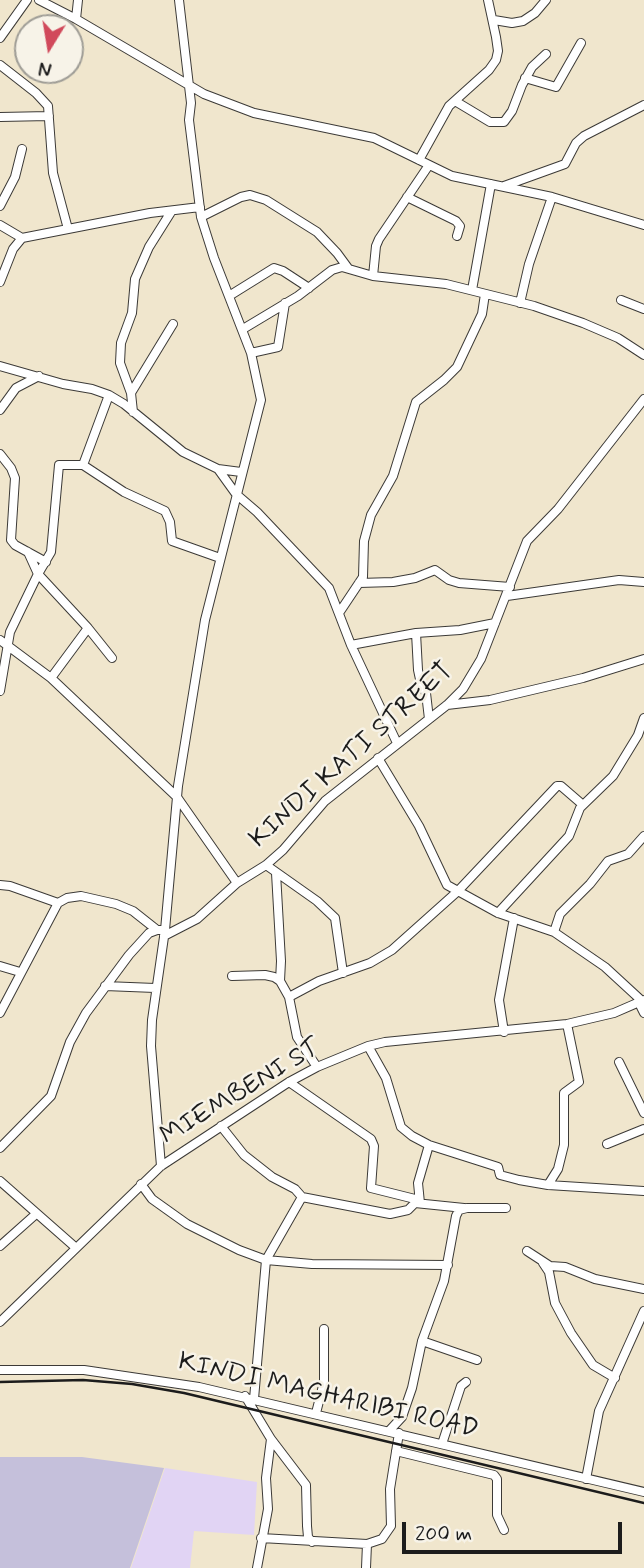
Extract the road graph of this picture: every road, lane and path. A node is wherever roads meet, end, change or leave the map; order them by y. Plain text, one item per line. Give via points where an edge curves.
1 (27, 0) edge
2 (39, 0) edge
3 (179, 0) edge
4 (488, 0) edge
5 (546, 0) edge
6 (66, 14) edge
7 (494, 20) junction
8 (84, 24) edge
9 (0, 38) edge
10 (581, 43) dead end
11 (546, 54) dead end
12 (0, 65) edge
13 (525, 78) junction
14 (188, 84) junction
15 (455, 101) junction
16 (644, 106) edge
17 (49, 116) junction
18 (0, 117) edge
19 (22, 149) dead end
20 (419, 160) junction
21 (429, 165) junction
22 (491, 184) junction
23 (504, 186) junction
24 (407, 197) junction
25 (552, 197) junction
26 (0, 206) edge
27 (171, 212) junction
28 (200, 212) junction
29 (0, 225) edge
30 (644, 225) edge
31 (68, 229) junction
32 (457, 236) dead end
33 (22, 239) junction
34 (348, 268) junction
35 (373, 276) junction
36 (0, 282) edge
37 (309, 288) junction
38 (472, 290) junction
39 (485, 294) junction
40 (229, 296) junction
41 (621, 300) dead end
42 (285, 303) junction
43 (520, 303) junction
44 (644, 309) edge
45 (173, 324) dead end
46 (243, 329) junction
47 (251, 353) junction
48 (644, 355) edge
49 (0, 366) edge
50 (39, 376) junction
51 (130, 390) junction
52 (112, 397) junction
53 (644, 399) edge
54 (0, 410) edge
55 (133, 412) junction
56 (0, 454) edge
57 (83, 465) junction
58 (218, 469) junction
59 (241, 472) junction
60 (236, 495) junction
61 (29, 552) junction
62 (220, 558) junction
63 (46, 562) junction
64 (38, 574) junction
65 (644, 582) edge
66 (359, 583) junction
67 (509, 592) junction
68 (339, 613) junction
69 (495, 623) junction
70 (88, 628) junction
71 (416, 633) junction
72 (3, 643) edge
73 (351, 645) junction
74 (112, 658) dead end
75 (644, 659) edge
76 (51, 678) junction
77 (0, 691) edge
78 (447, 705) junction
79 (644, 718) edge
80 (429, 719) junction
81 (397, 743) junction
82 (378, 758) junction
83 (177, 797) junction
84 (583, 805) junction
85 (644, 835) edge
86 (265, 865) junction
87 (276, 873) junction
88 (237, 883) junction
89 (0, 885) edge
90 (458, 891) junction
91 (58, 903) junction
92 (498, 913) junction
93 (514, 919) junction
94 (162, 932) junction
95 (554, 932) junction
96 (0, 966) edge
97 (20, 972) junction
98 (343, 973) junction
99 (233, 976) dead end
100 (280, 981) junction
101 (105, 986) junction
102 (155, 988) junction
103 (289, 997) junction
104 (641, 1005) edge
105 (0, 1013) edge
106 (568, 1024) junction
107 (504, 1032) junction
108 (369, 1046) junction
109 (619, 1062) dead end
110 (317, 1067) junction
111 (289, 1082) junction
112 (644, 1112) edge
113 (221, 1126) junction
114 (644, 1129) edge
115 (607, 1144) dead end
116 (429, 1145) junction
117 (0, 1147) edge
118 (161, 1166) junction
119 (0, 1181) edge
120 (141, 1184) junction
121 (548, 1185) junction
122 (644, 1191) edge
123 (302, 1197) junction
124 (419, 1201) junction
125 (466, 1208) junction
126 (506, 1208) dead end
127 (36, 1214) junction
128 (0, 1246) edge
129 (75, 1247) junction
130 (527, 1251) dead end
131 (266, 1260) junction
132 (543, 1263) junction
133 (448, 1265) junction
134 (644, 1289) edge
135 (644, 1311) edge
136 (0, 1322) edge
137 (324, 1329) dead end
138 (634, 1337) junction
139 (644, 1339) edge
140 (422, 1341) junction
141 (477, 1360) dead end
142 (0, 1370) edge
143 (614, 1378) junction
144 (466, 1382) dead end
145 (249, 1397) junction
146 (316, 1413) junction
147 (389, 1431) junction
148 (399, 1433) junction
149 (271, 1439) junction
150 (442, 1444) junction
151 (396, 1451) junction
152 (586, 1479) junction
153 (644, 1492) edge
154 (504, 1530) dead end
155 (261, 1538) junction
156 (312, 1542) junction
157 (367, 1544) junction
158 (257, 1568) edge
159 (366, 1568) edge

1 - 9 street
2 - 6 street
3 - 14 street
4 - 7 street
5 - 7 street via 523,22
7 - 15 street via 496,60
8 - 14 street
10 - 13 street via 556,87
11 - 13 street
12 - 17 street via 45,101
13 - 15 street via 504,122 490,122
14 - 20 street via 263,116 374,138
14 - 28 street
15 - 20 street via 436,125
16 - 23 street via 584,136 565,164
17 - 18 street
17 - 31 street via 53,173
19 - 26 street via 15,177
20 - 21 street
21 - 22 street via 461,179
21 - 24 street
22 - 23 street
22 - 38 street
23 - 25 street
24 - 32 street via 456,221 460,226
24 - 35 street via 376,246
25 - 30 street
25 - 43 street
27 - 28 street
27 - 31 street
27 - 51 street via 149,247 133,288 132,313 120,354
28 - 34 street via 250,195 266,200 317,232
28 - 40 street
29 - 33 street
31 - 33 street
33 - 36 street
34 - 35 street
34 - 37 street via 332,270
35 - 38 street
37 - 40 street via 274,268
37 - 42 street
38 - 39 street
39 - 43 street
39 - 66 street via 482,314 457,367 416,402 393,476 371,516
40 - 46 street
41 - 44 street
42 - 46 street
42 - 47 street via 278,347
43 - 48 street via 583,323
45 - 51 street
46 - 47 street
47 - 59 street via 261,401
49 - 50 street
50 - 52 street
50 - 54 street via 16,388
51 - 52 street
51 - 55 street
52 - 55 street
52 - 57 street
53 - 67 street, KINDI KATI STREET via 558,509 527,541
55 - 58 street via 183,452
56 - 61 street via 15,478 11,540
57 - 62 street via 164,511 172,541
57 - 63 street via 59,465 52,546
58 - 59 street
58 - 60 street
59 - 60 street
60 - 62 street
60 - 68 street via 329,589
61 - 63 street
61 - 64 street
62 - 83 street via 205,620
63 - 64 street
64 - 70 street
64 - 72 street
65 - 67 street via 619,580
66 - 67 street via 393,582 435,570 459,583
66 - 68 street
67 - 69 street, KINDI KATI STREET
68 - 73 street
69 - 71 street via 460,631
69 - 78 street, KINDI KATI STREET via 472,676
70 - 74 street
70 - 76 street
71 - 73 street
71 - 80 street via 418,670
72 - 76 street
72 - 77 street
73 - 81 street
75 - 78 street via 490,701
76 - 83 street
78 - 80 street, KINDI KATI STREET
79 - 84 street via 618,769
80 - 81 street, KINDI KATI STREET
81 - 82 street, KINDI KATI STREET
82 - 86 street, KINDI KATI STREET via 325,801
82 - 90 street via 419,826 444,881
83 - 88 street
83 - 94 street
84 - 90 street via 557,786
84 - 92 street via 569,836
85 - 95 street via 628,854 608,861 560,914
86 - 87 street
86 - 88 street, KINDI KATI STREET
87 - 98 street via 335,918
87 - 100 street
88 - 94 street, KINDI KATI STREET via 197,919
89 - 91 street
90 - 92 street
90 - 98 street via 392,950
91 - 94 street via 80,896 96,899 133,911
91 - 97 street
92 - 93 street
93 - 95 street
93 - 107 street via 499,1000
94 - 101 street, KINDI KATI STREET via 140,941
94 - 102 street
95 - 104 street via 605,967
96 - 97 street
97 - 105 street
98 - 103 street
99 - 100 street via 271,976
100 - 103 street
101 - 102 street
101 - 117 street, KINDI KATI STREET via 70,1042 51,1096
102 - 118 street via 151,1046
103 - 110 street via 297,1037
104 - 106 street, MIEMBENI ST
106 - 107 street, MIEMBENI ST
106 - 121 street via 579,1082 564,1093 564,1145
107 - 108 street, MIEMBENI ST
108 - 110 street, MIEMBENI ST
108 - 116 street via 386,1078 401,1127
109 - 112 street
110 - 111 street, MIEMBENI ST
111 - 113 street, MIEMBENI ST
111 - 124 street via 371,1139 371,1188
113 - 118 street, MIEMBENI ST
113 - 123 street via 250,1160
114 - 115 street
116 - 121 street via 498,1167 502,1175
116 - 124 street via 418,1183
118 - 120 street, MIEMBENI ST
119 - 127 street
120 - 129 street, MIEMBENI ST
120 - 131 street via 152,1199 187,1224
121 - 122 street
123 - 124 street via 390,1214 402,1213
123 - 131 street
124 - 125 street
125 - 126 street
125 - 133 street via 456,1216
127 - 128 street
127 - 129 street
129 - 136 street, MIEMBENI ST
130 - 132 street
131 - 133 street
131 - 145 street
132 - 134 street
132 - 143 street via 555,1303 571,1332 593,1364
133 - 140 street
135 - 138 street
137 - 146 street via 324,1382
138 - 139 street
138 - 143 street
140 - 141 street
140 - 147 street via 405,1408
142 - 145 street, KINDI MAGHARIBI ROAD via 84,1370
143 - 152 street via 599,1410
144 - 150 street via 457,1395
145 - 146 street, KINDI MAGHARIBI ROAD
145 - 149 street
146 - 147 street, KINDI MAGHARIBI ROAD
147 - 148 street, KINDI MAGHARIBI ROAD
148 - 150 street, KINDI MAGHARIBI ROAD
148 - 151 street
149 - 155 street via 268,1509
149 - 156 street via 306,1485
150 - 152 street, KINDI MAGHARIBI ROAD
151 - 154 street via 495,1475 497,1516
151 - 157 street via 391,1525 382,1539
152 - 153 street, KINDI MAGHARIBI ROAD
155 - 156 street
155 - 158 street
156 - 157 street
157 - 159 street

